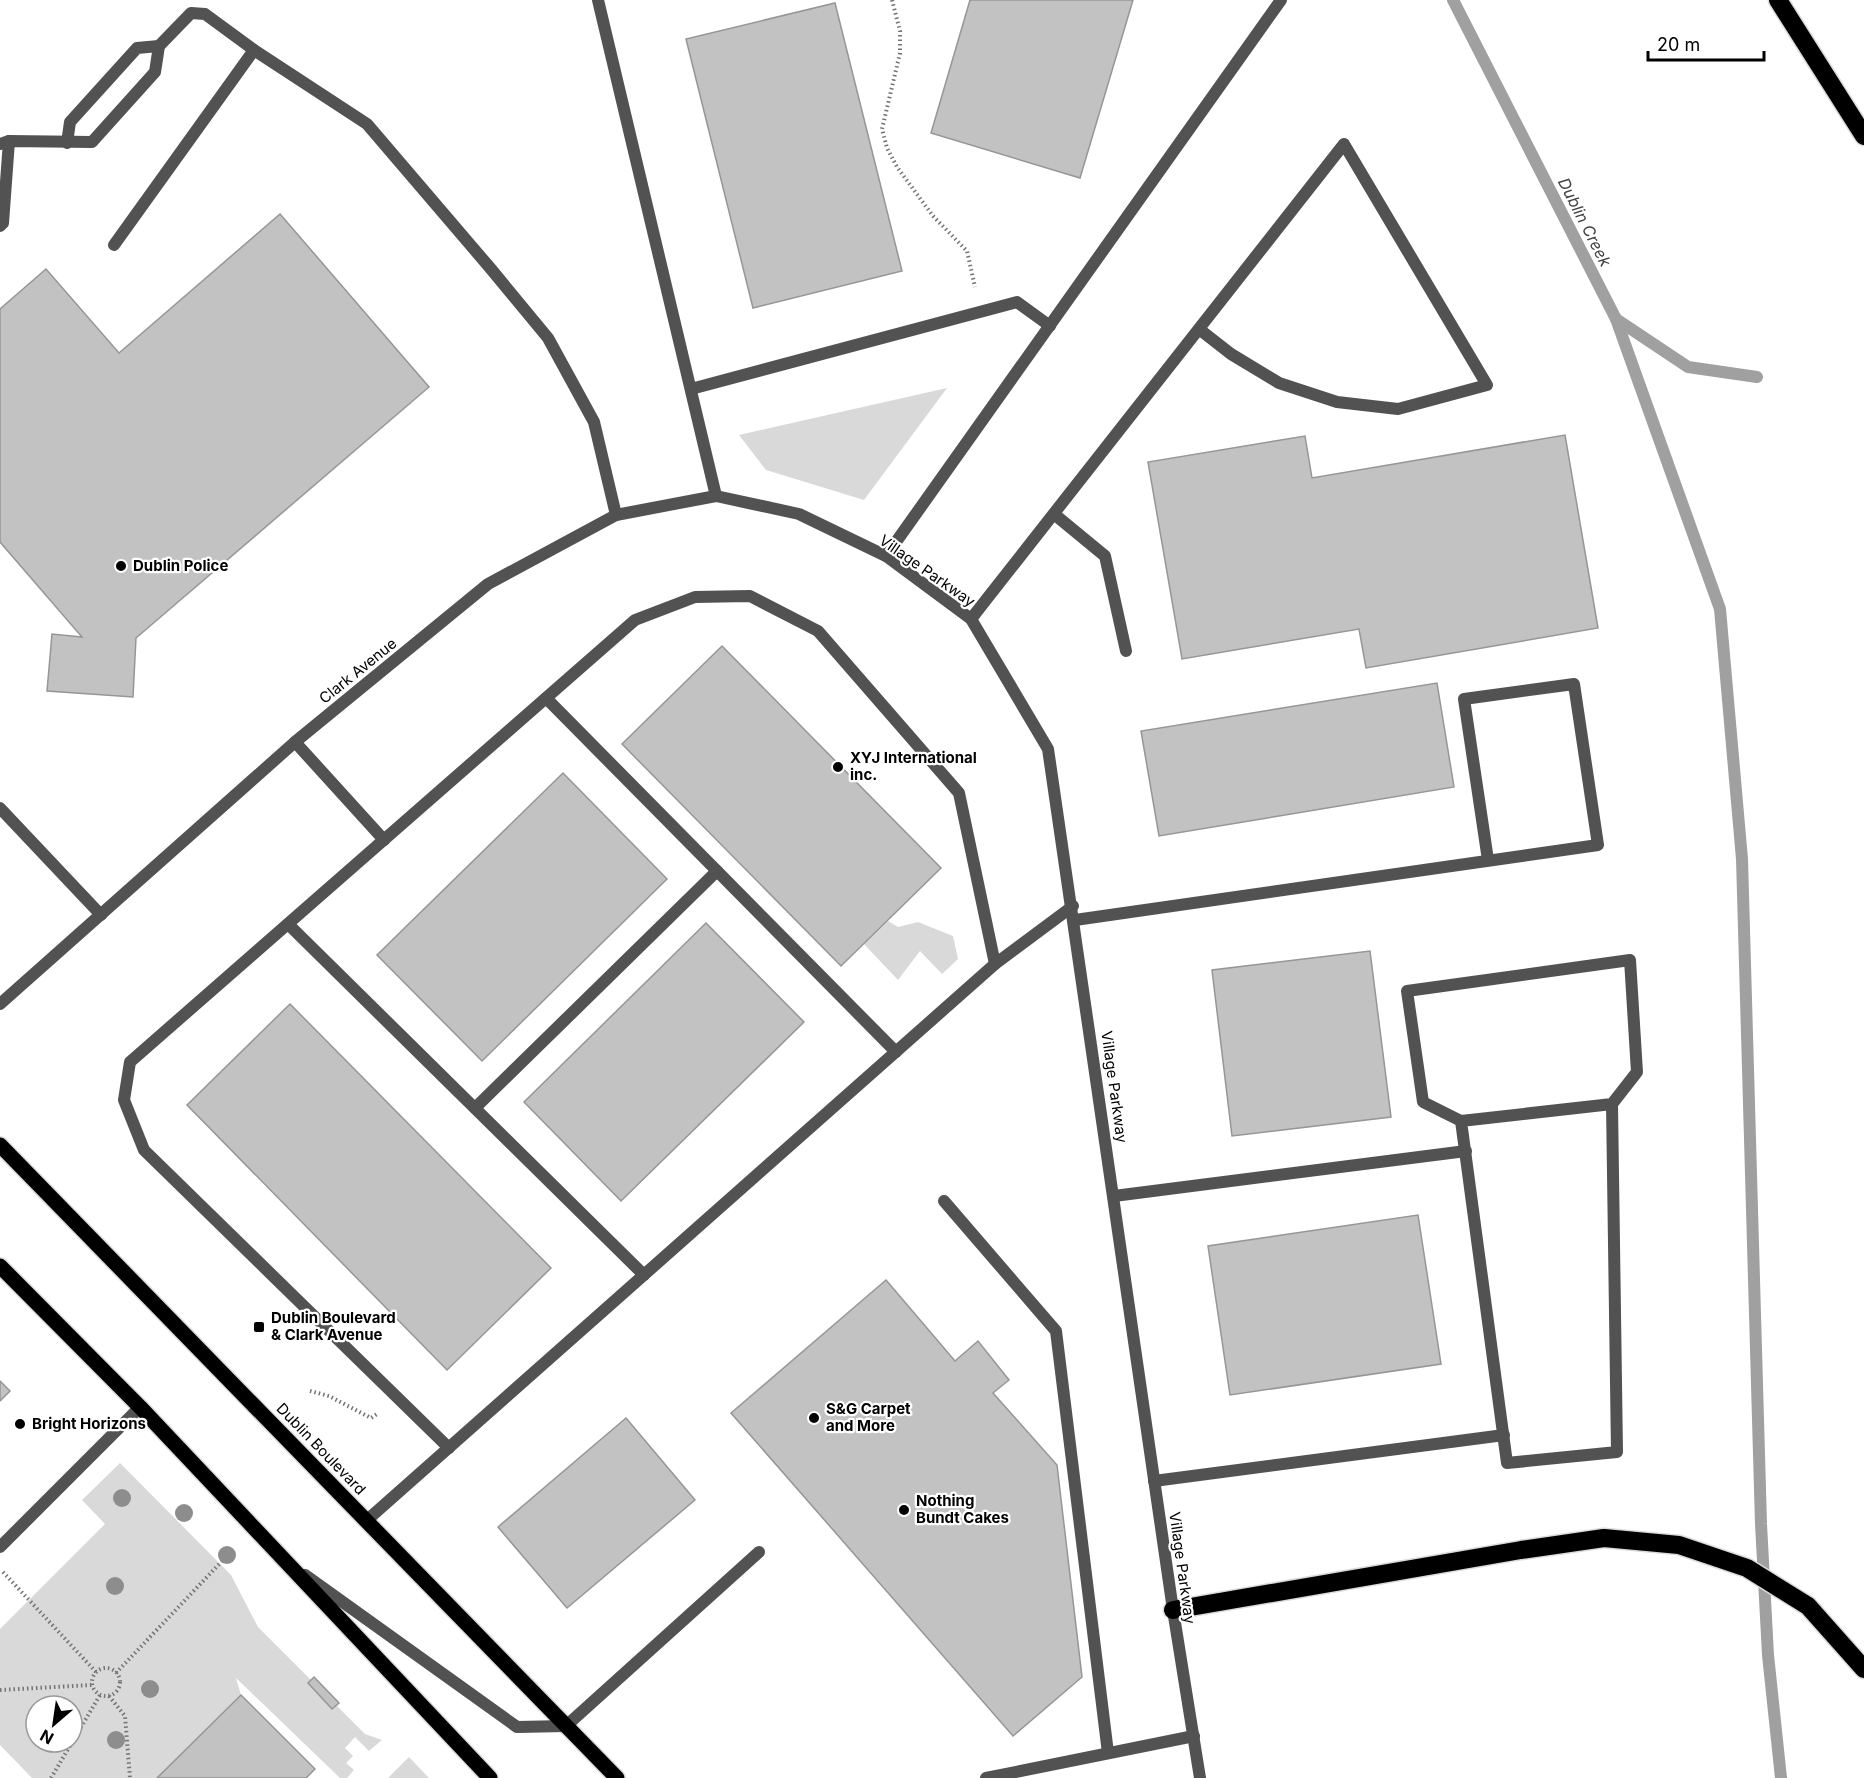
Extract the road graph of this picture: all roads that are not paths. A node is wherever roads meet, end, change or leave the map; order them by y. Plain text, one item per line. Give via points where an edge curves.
1 (598, 0) edge
2 (1281, 0) edge
3 (1778, 0) edge
4 (159, 46) junction
5 (254, 50) junction
6 (1864, 136) edge
7 (4, 143) edge
8 (67, 143) junction
9 (0, 226) edge
10 (114, 245) dead end
11 (1050, 326) junction
12 (1199, 329) junction
13 (691, 389) junction
14 (716, 496) junction
15 (799, 514) joint
16 (1054, 514) junction
17 (616, 515) junction
18 (886, 556) junction
19 (971, 619) junction
20 (1126, 651) dead end
21 (546, 698) junction
22 (295, 742) junction
23 (0, 808) edge
24 (384, 840) junction
25 (1488, 860) junction
26 (717, 871) junction
27 (1073, 906) junction
28 (101, 915) junction
29 (1075, 920) junction
30 (288, 924) junction
31 (995, 964) junction
32 (0, 1004) edge
33 (896, 1052) junction
34 (1612, 1104) junction
35 (475, 1108) junction
36 (1461, 1121) junction
37 (0, 1145) edge
38 (1466, 1151) junction
39 (1114, 1196) junction
40 (944, 1201) dead end
41 (0, 1266) edge
42 (644, 1275) junction
43 (140, 1407) junction
44 (1504, 1436) junction
45 (449, 1448) junction
46 (1154, 1481) junction
47 (366, 1521) junction
48 (0, 1546) edge
49 (759, 1552) dead end
50 (279, 1557) junction
51 (1173, 1610) junction
52 (1864, 1669) edge
53 (566, 1726) junction
54 (1194, 1736) junction
55 (1108, 1753) junction
56 (490, 1778) edge
57 (617, 1778) edge
58 (986, 1778) edge
59 (1200, 1778) edge

1 - 13 street
2 - 11 street
3 - 6 highway
4 - 5 street via 191,13 205,14
4 - 8 street via 137,48 70,122
4 - 8 street via 155,72 92,142
5 - 10 street
5 - 17 street via 367,124 548,338 594,422
7 - 8 street
7 - 9 street
11 - 13 street via 1017,302
11 - 18 street
12 - 12 street via 1344,144 1487,385 1398,409 1337,402 1279,382 1231,354
12 - 16 street
13 - 14 street
14 - 15 street, Clark Avenue
14 - 17 street, Clark Avenue
15 - 18 street, Village Parkway
16 - 19 street
16 - 20 street via 1105,556
17 - 22 street, Clark Avenue via 488,584
18 - 19 street, Village Parkway
19 - 27 street, Village Parkway via 1048,749
21 - 24 street
21 - 26 street
21 - 31 street via 635,620 694,597 750,596 818,631 959,792
22 - 24 street
22 - 28 street, Clark Avenue
23 - 28 street
24 - 30 street
25 - 25 street via 1598,845 1574,684 1464,699
25 - 29 street
26 - 33 street
26 - 35 street
27 - 29 street, Village Parkway
27 - 31 street
28 - 32 street, Clark Avenue
29 - 39 street, Village Parkway
30 - 35 street
30 - 45 street via 130,1062 124,1100 144,1150
31 - 33 street
33 - 42 street
34 - 36 street
34 - 36 street via 1637,1072 1630,960 1407,992 1423,1102
34 - 44 street via 1617,1452 1507,1463
35 - 42 street
36 - 38 street
37 - 47 main road, Dublin Boulevard
38 - 39 street
38 - 44 street
39 - 46 street, Village Parkway
40 - 55 street via 1056,1331
41 - 43 main road
42 - 45 street
43 - 48 street
43 - 50 main road
44 - 46 street
45 - 47 street
46 - 51 street, Village Parkway
47 - 53 main road, Dublin Boulevard
49 - 53 street
50 - 53 street via 517,1727
50 - 56 main road
51 - 52 highway via 1604,1538 1679,1545 1747,1568 1808,1606
51 - 54 street, Village Parkway
53 - 57 main road, Dublin Boulevard
54 - 55 street
54 - 59 street, Village Parkway
55 - 58 street

